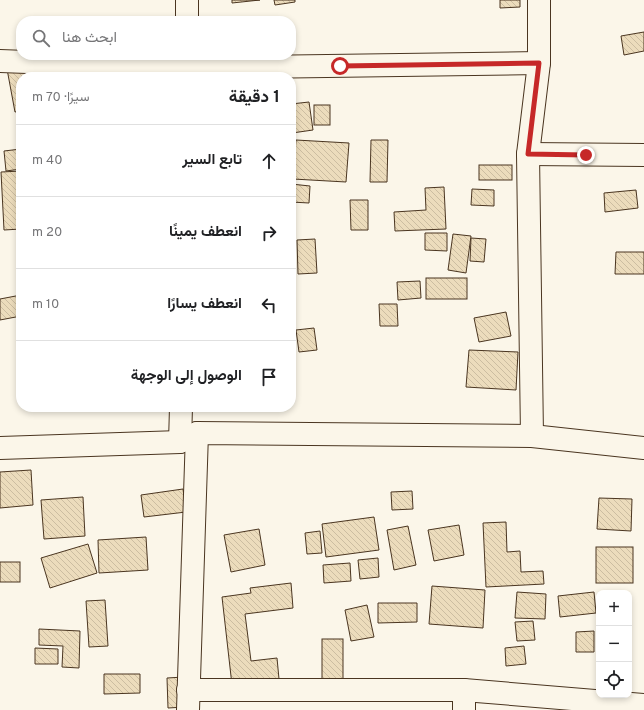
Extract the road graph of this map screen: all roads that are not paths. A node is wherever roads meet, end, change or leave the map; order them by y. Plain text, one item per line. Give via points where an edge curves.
1 (187, 0) edge
2 (539, 0) edge
3 (187, 16) edge
4 (0, 61) edge
5 (539, 63) junction
6 (187, 67) edge
7 (528, 154) junction
8 (644, 155) edge
9 (182, 412) edge
10 (532, 436) junction
11 (188, 437) junction
12 (0, 448) edge
13 (644, 448) edge
14 (188, 700) edge
15 (464, 700) edge
16 (644, 705) edge

1 - 3 street
2 - 5 street
4 - 6 street
5 - 6 street
5 - 7 street
7 - 8 street
7 - 10 street
9 - 11 street
10 - 11 street
10 - 13 street
11 - 12 street
11 - 14 street
14 - 15 street
15 - 16 street

